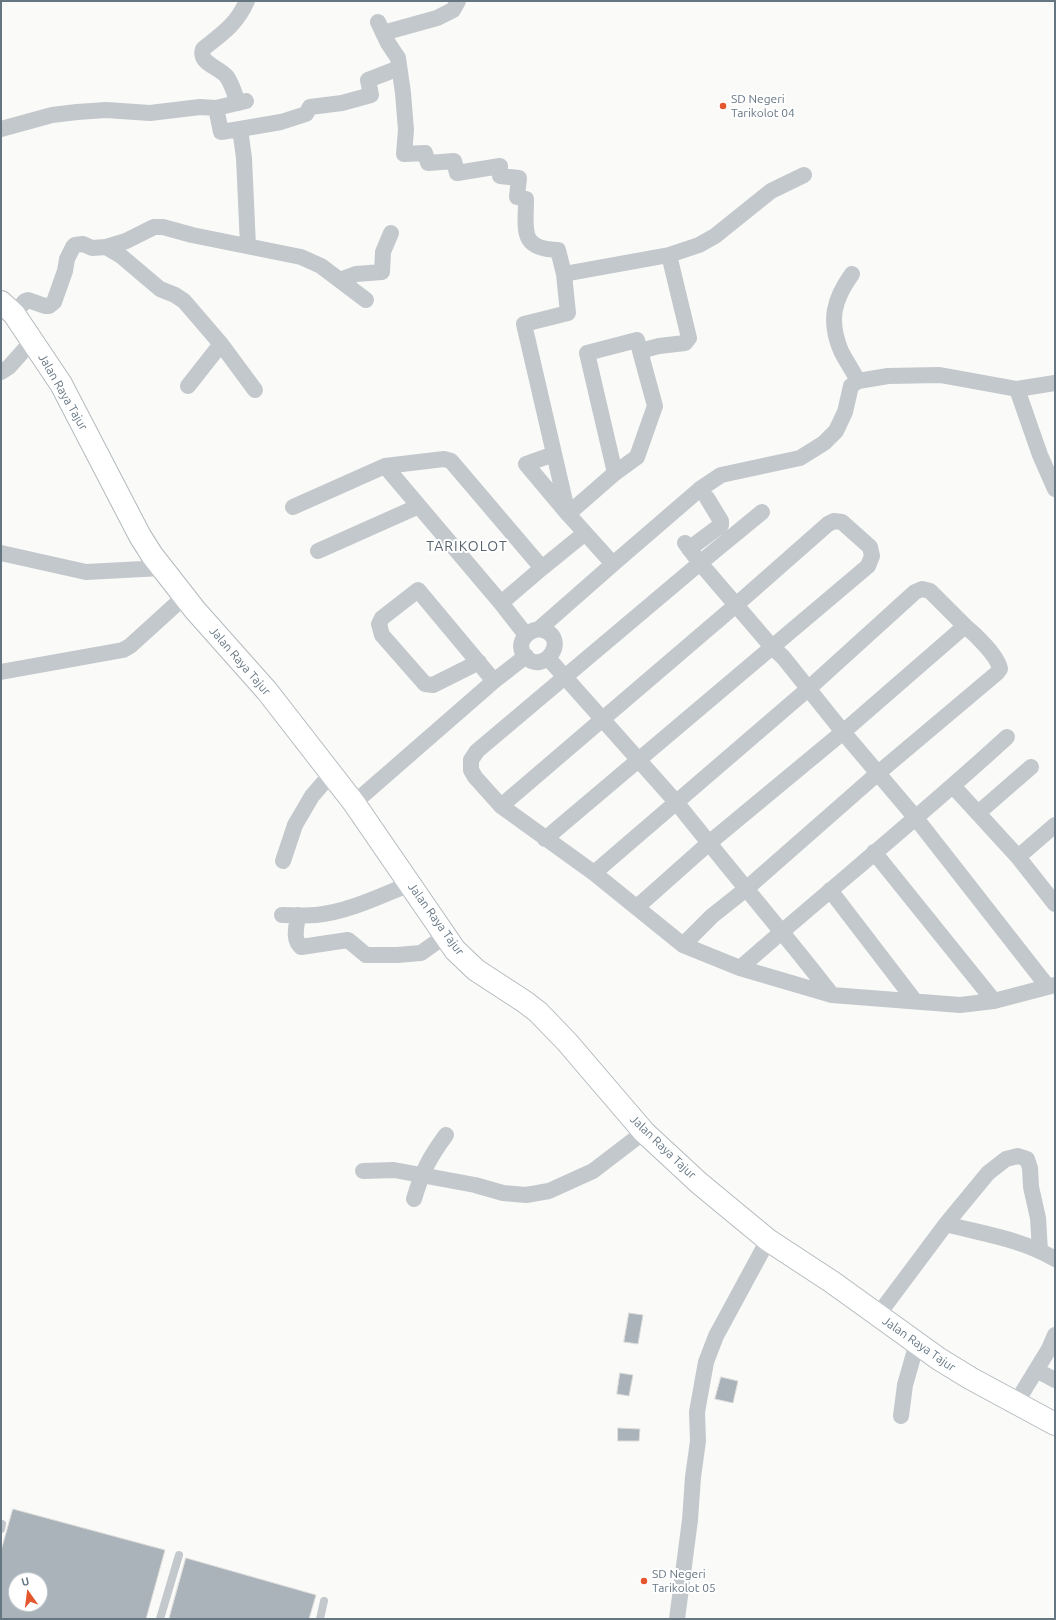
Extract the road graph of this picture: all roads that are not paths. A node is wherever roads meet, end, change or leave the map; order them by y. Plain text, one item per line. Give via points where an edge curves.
1 (246, 1) edge
2 (458, 1) edge
3 (399, 68) junction
4 (216, 108) junction
5 (1, 129) edge
6 (240, 129) junction
7 (804, 175) dead end
8 (391, 233) dead end
9 (248, 246) junction
10 (106, 247) junction
11 (669, 254) junction
12 (564, 274) junction
13 (852, 274) dead end
14 (340, 280) junction
15 (366, 300) dead end
16 (8, 308) edge
17 (32, 341) junction
18 (221, 344) junction
19 (640, 351) junction
20 (1, 372) edge
21 (858, 381) junction
22 (1055, 383) edge
23 (188, 386) dead end
24 (255, 390) dead end
25 (1017, 390) junction
26 (554, 454) junction
27 (385, 466) junction
28 (615, 473) junction
29 (1055, 490) edge
30 (707, 498) dead end
31 (419, 506) junction
32 (293, 508) dead end
33 (762, 512) dead end
34 (568, 514) junction
35 (586, 533) junction
36 (318, 551) dead end
37 (1, 553) edge
38 (700, 563) junction
39 (613, 564) junction
40 (162, 568) junction
41 (542, 568) junction
42 (184, 596) junction
43 (501, 603) junction
44 (736, 605) junction
45 (965, 626) junction
46 (532, 632) junction
47 (772, 647) junction
48 (526, 656) junction
49 (548, 658) junction
50 (479, 662) junction
51 (1, 672) edge
52 (564, 678) junction
53 (494, 681) junction
54 (808, 689) junction
55 (602, 720) junction
56 (843, 732) junction
57 (1007, 737) dead end
58 (637, 760) junction
59 (1030, 767) dead end
60 (331, 774) junction
61 (877, 774) junction
62 (953, 786) junction
63 (676, 802) junction
64 (354, 803) junction
65 (501, 806) junction
66 (978, 813) junction
67 (915, 817) junction
68 (1055, 825) edge
69 (545, 839) junction
70 (709, 843) junction
71 (874, 852) junction
72 (1018, 857) junction
73 (283, 861) dead end
74 (594, 873) junction
75 (410, 884) junction
76 (746, 889) junction
77 (830, 890) junction
78 (1055, 904) edge
79 (637, 907) junction
80 (282, 915) dead end
81 (298, 915) junction
82 (782, 931) junction
83 (444, 936) junction
84 (683, 945) junction
85 (740, 968) junction
86 (1052, 986) edge
87 (832, 995) junction
88 (994, 1001) junction
89 (915, 1002) junction
90 (644, 1132) junction
91 (446, 1135) dead end
92 (363, 1171) dead end
93 (421, 1175) junction
94 (414, 1199) dead end
95 (946, 1224) junction
96 (768, 1240) junction
97 (1040, 1250) junction
98 (1055, 1259) edge
99 (878, 1315) junction
100 (917, 1344) junction
101 (1053, 1345) edge
102 (1036, 1370) junction
103 (1055, 1380) edge
104 (1016, 1403) junction
105 (901, 1416) dead end
106 (1055, 1424) edge
107 (179, 1555) dead end
108 (324, 1601) dead end
109 (160, 1619) edge
110 (320, 1619) edge
111 (676, 1619) edge

1 - 4 street via 233,25 204,49 202,54 203,59 228,78 242,102
2 - 3 street via 453,10 437,18 380,28 398,58
3 - 6 street via 368,80 371,95 342,103 310,107 306,114 288,120
3 - 12 street via 406,130 404,154 425,153 428,163 454,161 457,173 500,166 500,176 519,178 517,197 526,200 526,229 529,240 540,249 558,250
4 - 5 street via 200,107 150,113 106,110 77,112 52,115
4 - 6 street via 221,132
6 - 9 street via 244,158
7 - 11 street via 771,191 715,236 699,245
8 - 14 street via 383,252 382,272 356,274
9 - 10 street via 154,227 126,241
9 - 14 street via 300,257 321,266
10 - 16 street via 92,248 79,244 73,247 54,302 49,306 28,300
10 - 18 street via 121,256 160,289 184,300
11 - 12 street
11 - 19 street via 689,338 685,343
12 - 26 street via 568,313 524,324
13 - 21 street via 841,289 835,303 834,314 841,350
14 - 15 street
16 - 17 main road, Jalan Raya Tajur
17 - 20 street via 9,367
17 - 40 main road, Jalan Raya Tajur via 61,384 140,536
18 - 23 street
18 - 24 street
19 - 28 street via 655,406 637,457
19 - 28 street via 636,340 587,354
21 - 25 street via 888,376 940,375
21 - 39 street via 851,386 845,412 836,432 824,443 800,458 721,475 700,489
22 - 25 street
25 - 29 street
26 - 34 street
26 - 34 street via 526,464
27 - 31 street
27 - 32 street
27 - 41 street via 444,459 451,461
28 - 34 street
30 - 38 street via 722,521 721,525 687,546
31 - 36 street
31 - 43 street
33 - 38 street
34 - 35 street
35 - 39 street
35 - 41 street
37 - 40 street via 86,572
38 - 44 street
38 - 52 street
39 - 46 street
40 - 42 main road, Jalan Raya Tajur
41 - 43 street
42 - 51 street via 123,650
42 - 60 main road, Jalan Raya Tajur via 267,691
43 - 46 street
44 - 47 street
44 - 47 street via 828,524 842,522 870,547 872,556 868,566
44 - 55 street
45 - 54 street via 930,591 922,589 915,592
45 - 56 street
45 - 61 street via 997,660 1000,668
46 - 48 street via 522,646
46 - 49 street via 548,632 554,640 554,650
47 - 54 street
47 - 58 street
48 - 49 street via 536,662
48 - 53 street
49 - 52 street
50 - 50 street via 433,685 426,684 382,635 379,624 382,618 418,590
50 - 53 street
52 - 55 street
52 - 65 street via 477,751 471,760 475,777
53 - 64 street
54 - 56 street
54 - 63 street
55 - 58 street
55 - 65 street
56 - 61 street
56 - 70 street
57 - 62 street
58 - 63 street
58 - 69 street
59 - 66 street
60 - 64 main road, Jalan Raya Tajur
60 - 73 street via 312,796 295,825
61 - 67 street
61 - 76 street
62 - 66 street
62 - 67 street
63 - 70 street
63 - 74 street
64 - 75 main road, Jalan Raya Tajur
65 - 69 street
66 - 72 street
67 - 71 street
67 - 86 street
68 - 72 street
69 - 74 street
70 - 76 street
70 - 79 street
71 - 77 street
71 - 88 street
72 - 78 street
74 - 79 street
75 - 81 street via 329,913
75 - 83 main road, Jalan Raya Tajur
76 - 82 street
76 - 84 street via 712,916
77 - 82 street
77 - 89 street
79 - 84 street
80 - 81 street
81 - 83 street via 296,938 301,947 348,940 366,955 397,955 421,953
82 - 85 street
82 - 87 street
83 - 90 main road, Jalan Raya Tajur via 476,970 525,1002 542,1017 567,1042
84 - 85 street
85 - 87 street
86 - 88 street
87 - 89 street
88 - 89 street via 960,1005
90 - 93 street via 594,1171 549,1191 526,1195 503,1193
90 - 96 main road, Jalan Raya Tajur via 699,1183
91 - 93 street
92 - 93 street via 394,1170
93 - 94 street
95 - 97 street via 1013,1240
95 - 97 street via 988,1173 1006,1159 1022,1156 1027,1159 1030,1168
95 - 99 street
96 - 99 main road, Jalan Raya Tajur
96 - 111 street via 716,1336 706,1362 697,1412 698,1441 690,1520
97 - 98 street
99 - 100 main road, Jalan Raya Tajur
100 - 104 main road, Jalan Raya Tajur via 970,1378
100 - 105 street via 905,1385
101 - 102 street
102 - 103 street
102 - 104 street
104 - 106 main road, Jalan Raya Tajur
107 - 109 lane
108 - 110 lane

